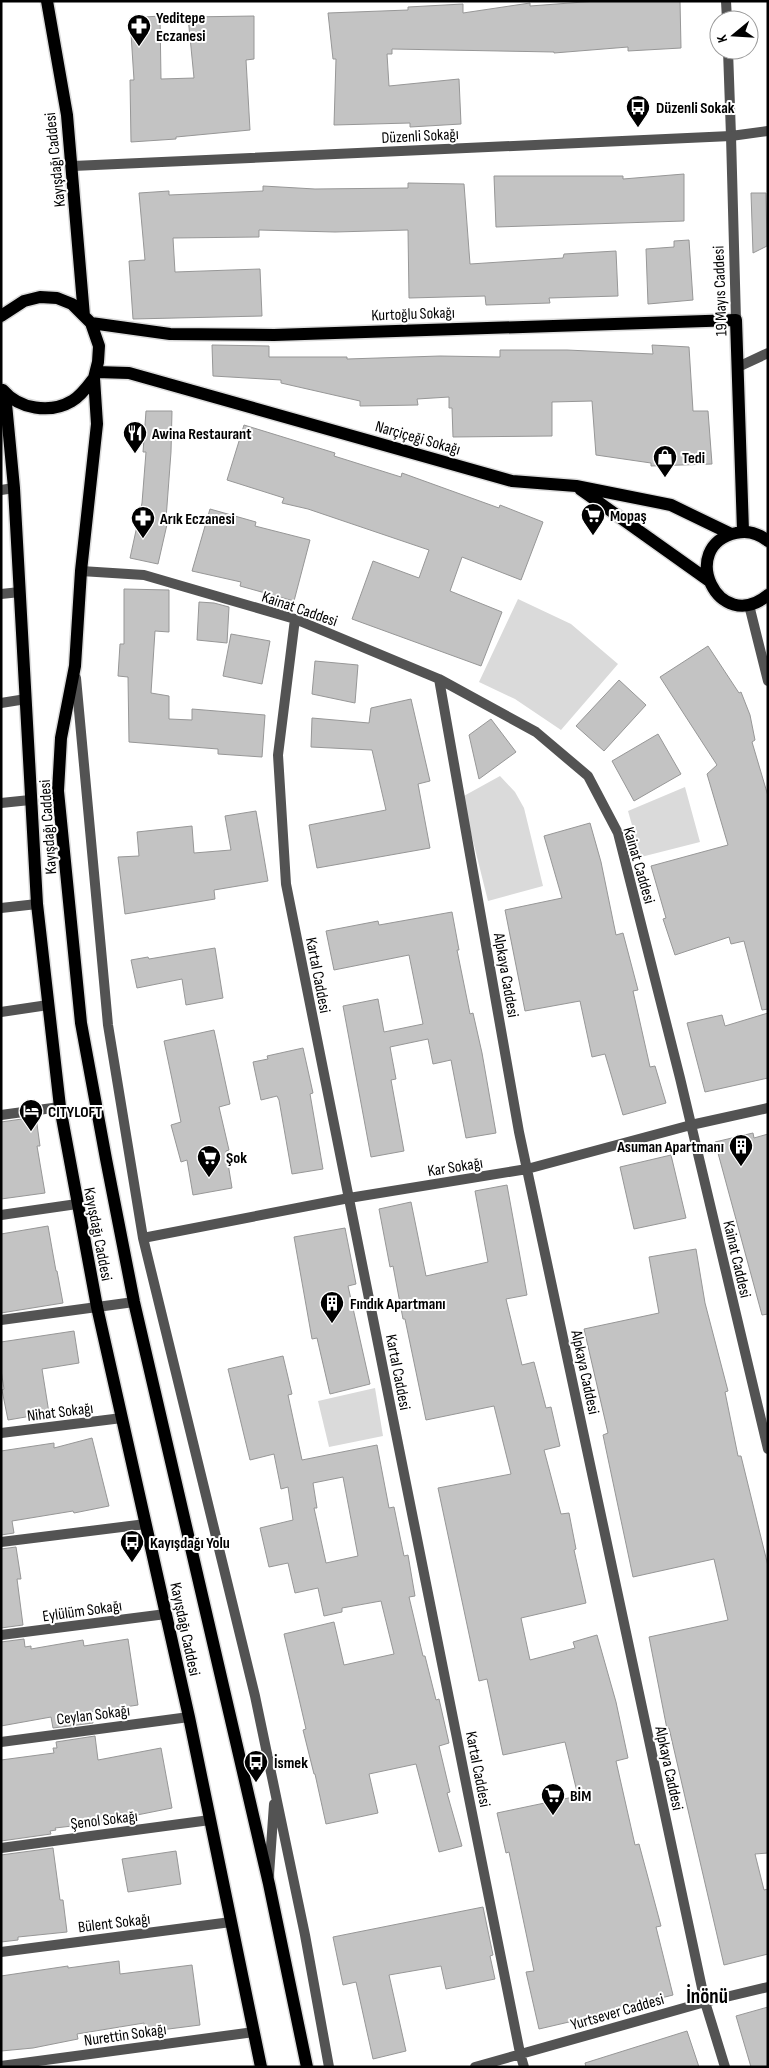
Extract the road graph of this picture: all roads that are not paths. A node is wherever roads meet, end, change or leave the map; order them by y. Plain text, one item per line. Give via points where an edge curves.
1 (49, 1) edge
2 (728, 60) edge
3 (768, 131) edge
4 (731, 136) junction
5 (73, 166) junction
6 (1, 316) edge
7 (88, 319) junction
8 (736, 320) junction
9 (768, 353) edge
10 (738, 367) junction
11 (95, 375) junction
12 (3, 391) edge
13 (576, 486) junction
14 (8, 489) edge
15 (737, 533) junction
16 (768, 542) edge
17 (80, 571) junction
18 (708, 580) junction
19 (20, 592) junction
20 (1, 594) edge
21 (768, 595) edge
22 (749, 605) junction
23 (295, 620) junction
24 (74, 666) junction
25 (439, 679) junction
26 (768, 681) edge
27 (26, 699) junction
28 (1, 702) edge
29 (30, 800) junction
30 (1, 803) edge
31 (37, 904) junction
32 (1, 908) edge
33 (48, 1005) junction
34 (1, 1012) edge
35 (60, 1107) junction
36 (768, 1108) edge
37 (1, 1115) edge
38 (691, 1124) junction
39 (527, 1169) junction
40 (350, 1198) junction
41 (77, 1204) junction
42 (1, 1215) edge
43 (143, 1238) junction
44 (134, 1302) junction
45 (97, 1307) junction
46 (1, 1320) edge
47 (122, 1418) junction
48 (1, 1433) edge
49 (768, 1449) edge
50 (146, 1524) junction
51 (1, 1542) edge
52 (166, 1614) junction
53 (1, 1636) edge
54 (189, 1717) junction
55 (1, 1742) edge
56 (275, 1791) junction
57 (210, 1820) junction
58 (1, 1848) edge
59 (269, 1884) junction
60 (231, 1922) junction
61 (1, 1952) edge
62 (768, 1987) edge
63 (705, 2002) junction
64 (254, 2032) junction
65 (520, 2053) junction
66 (1, 2066) edge
67 (261, 2067) edge
68 (307, 2067) edge
69 (329, 2067) edge
70 (475, 2067) edge
71 (524, 2067) edge
72 (725, 2067) edge

1 - 5 main road, Kayışdağı Caddesi
2 - 4 street, 19 Mayıs Caddesi
3 - 4 street, Düzenli Sokağı
4 - 5 street, Düzenli Sokağı
4 - 8 street, 19 Mayıs Caddesi
5 - 7 main road, Kayışdağı Caddesi
6 - 7 main road via 24,300 40,297 57,298 72,304
7 - 8 main road, Kurtoğlu Sokağı via 170,334 274,335
7 - 11 main road, Kayışdağı Caddesi via 99,346
8 - 10 main road, 19 Mayıs Caddesi
9 - 10 street
10 - 15 main road, 19 Mayıs Caddesi
11 - 12 main road, Kayışdağı Caddesi via 73,401 56,408 20,404
11 - 13 main road, Narçiçeği Sokağı via 129,372 512,481
11 - 17 main road, Kayışdağı Caddesi via 97,424
12 - 14 main road, Kayışdağı Caddesi
13 - 15 main road, Narçiçeği Sokağı via 671,505
13 - 18 main road
14 - 19 main road, Kayışdağı Caddesi
15 - 16 main road via 753,533
15 - 18 main road via 721,538 713,547 706,569
17 - 23 street, Kainat Caddesi via 144,575
17 - 24 main road, Kayışdağı Caddesi
18 - 22 main road via 713,590 728,603
19 - 20 street
19 - 27 main road, Kayışdağı Caddesi
21 - 22 main road
22 - 26 street
23 - 25 street, Kainat Caddesi
23 - 40 street, Kartal Caddesi via 278,756 286,884
24 - 43 street via 108,1026
24 - 44 main road, Kayışdağı Caddesi via 61,738 58,791 81,1023
25 - 38 street, Kainat Caddesi via 536,732 588,776 618,833
25 - 39 street, Alpkaya Caddesi
27 - 28 street
27 - 29 main road, Kayışdağı Caddesi
29 - 30 street
29 - 31 main road, Kayışdağı Caddesi
31 - 32 street
31 - 33 main road, Kayışdağı Caddesi
33 - 34 street
33 - 35 main road, Kayışdağı Caddesi
35 - 37 street
35 - 41 main road, Kayışdağı Caddesi
36 - 38 street, Kar Sokağı
38 - 39 street, Kar Sokağı
38 - 49 street, Kainat Caddesi
39 - 40 street, Kar Sokağı
39 - 63 street, Alpkaya Caddesi
40 - 43 street, Kar Sokağı
40 - 65 street, Kartal Caddesi
41 - 42 street
41 - 45 main road, Kayışdağı Caddesi
43 - 56 street via 253,1687
44 - 45 street
44 - 59 main road, Kayışdağı Caddesi
45 - 46 street
45 - 47 main road, Kayışdağı Caddesi
47 - 48 street, Nihat Sokağı
47 - 50 main road, Kayışdağı Caddesi
50 - 51 street
50 - 52 main road, Kayışdağı Caddesi
52 - 53 street, Eylülüm Sokağı
52 - 54 main road, Kayışdağı Caddesi
54 - 55 street, Ceylan Sokağı
54 - 57 main road, Kayışdağı Caddesi
56 - 59 street, Kayışdağı Caddesi
56 - 69 street
57 - 58 street, Şenol Sokağı
57 - 60 main road, Kayışdağı Caddesi
59 - 68 main road, Kayışdağı Caddesi
60 - 61 street, Bülent Sokağı
60 - 64 main road, Kayışdağı Caddesi
62 - 63 street, Yurtsever Caddesi
63 - 65 street, Yurtsever Caddesi
63 - 72 street, Alpkaya Caddesi
64 - 66 street, Nurettin Sokağı
64 - 67 main road, Kayışdağı Caddesi
65 - 70 street, Yurtsever Caddesi
65 - 71 street, Kartal Caddesi

